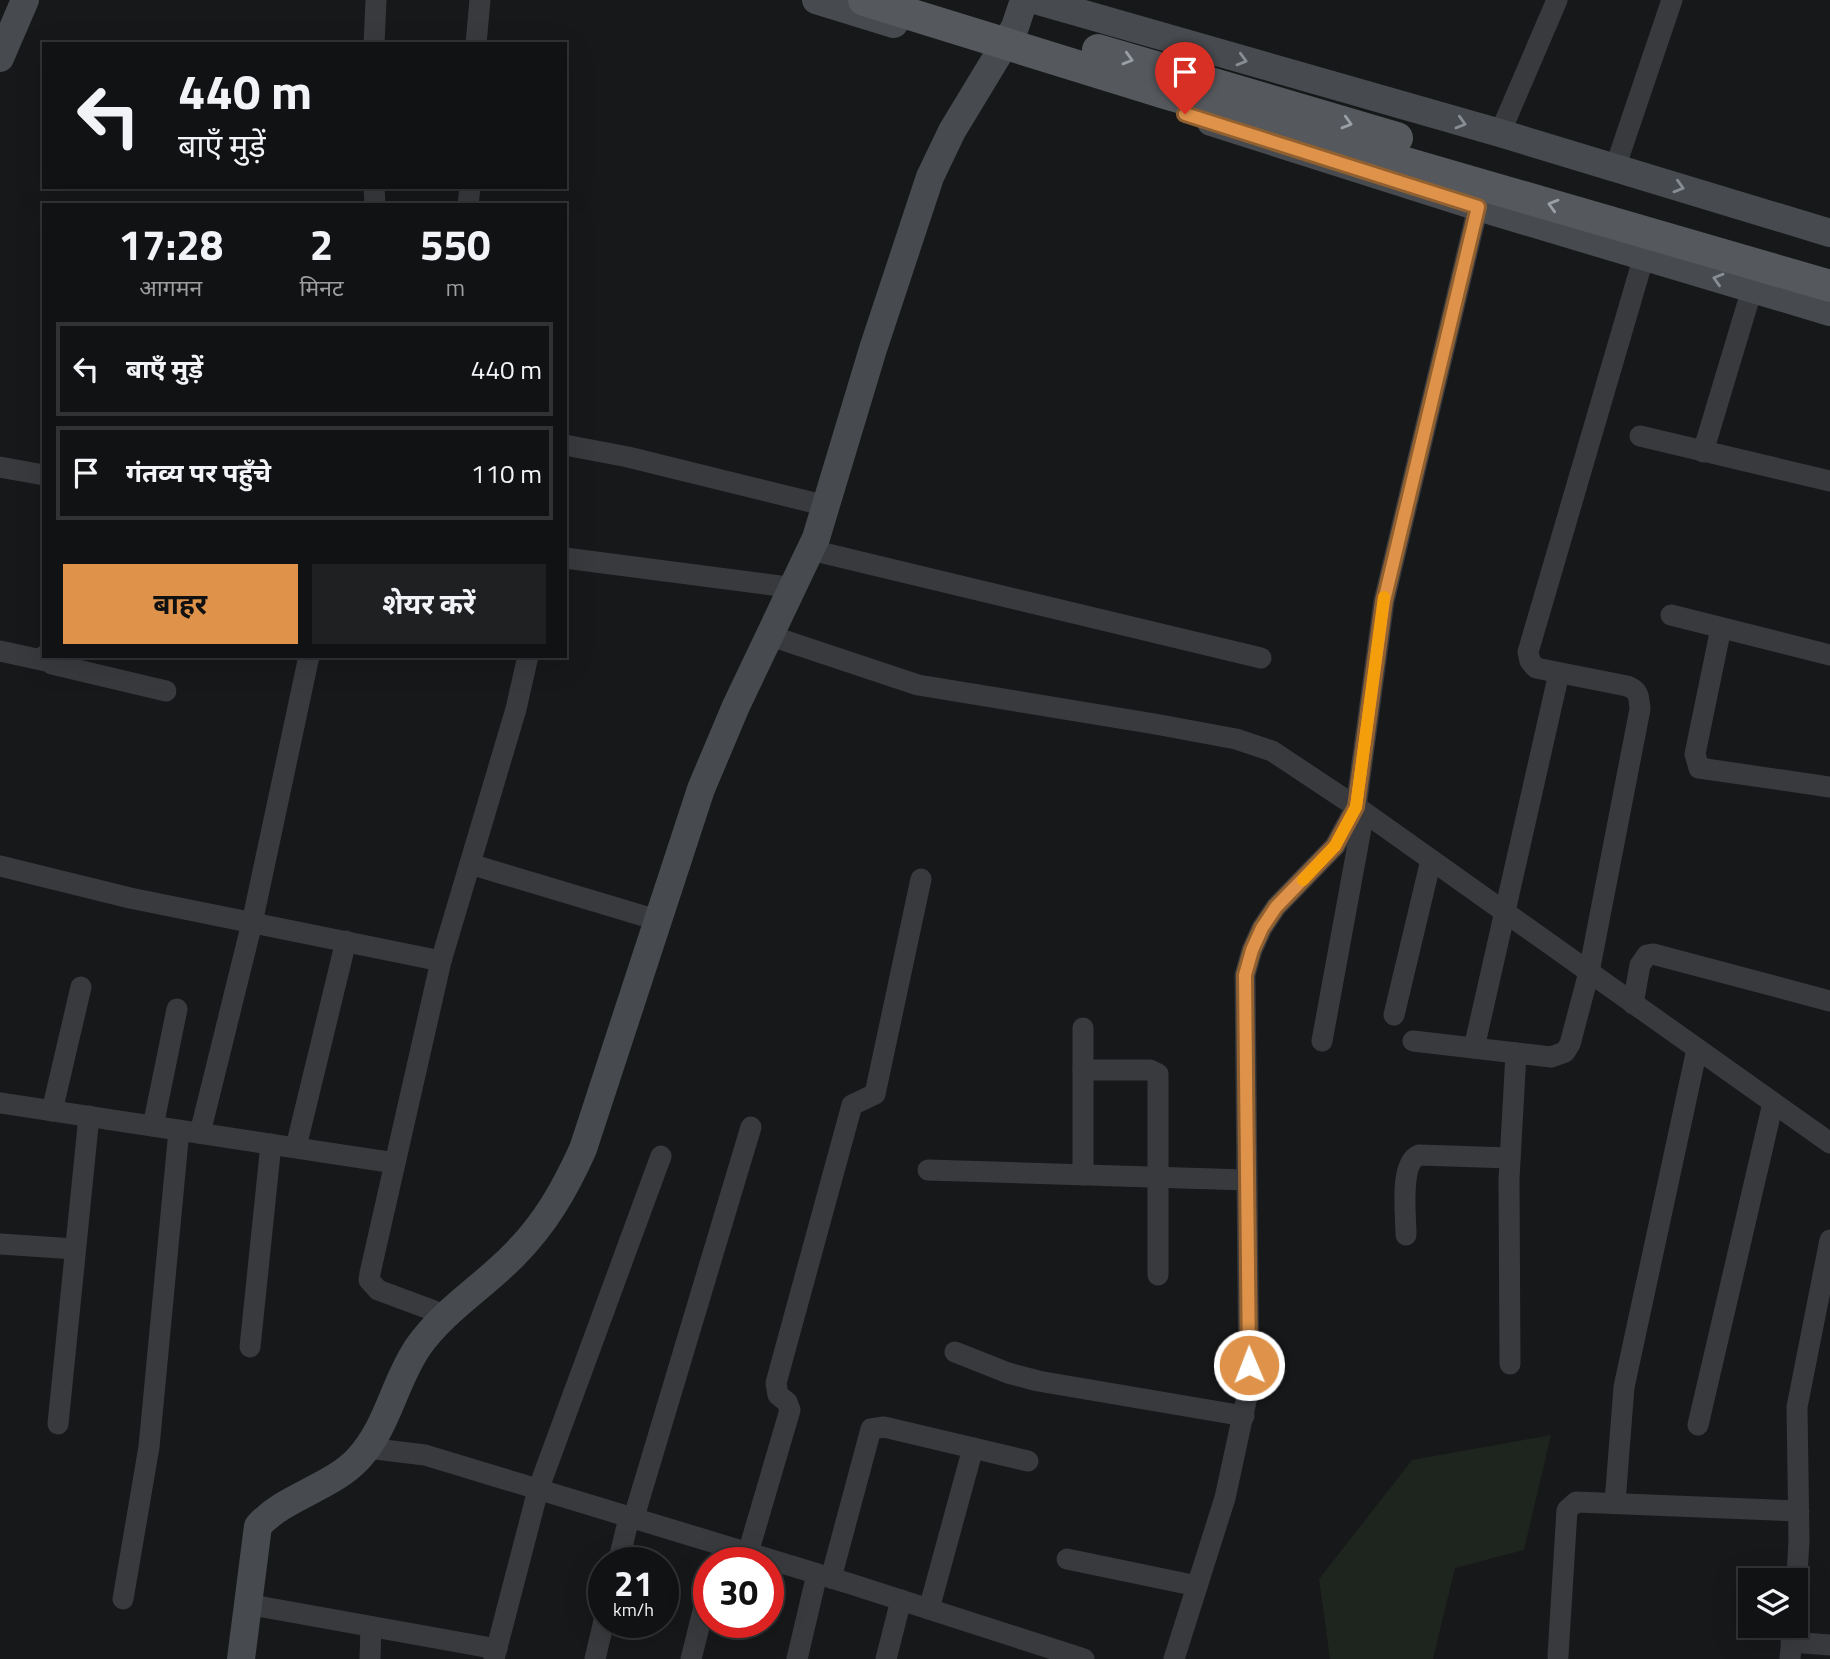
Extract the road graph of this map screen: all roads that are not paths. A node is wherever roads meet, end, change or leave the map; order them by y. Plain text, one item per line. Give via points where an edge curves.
1 (25, 0) edge
2 (376, 0) edge
3 (480, 0) edge
4 (816, 0) edge
5 (864, 0) edge
6 (921, 0) edge
7 (1557, 0) edge
8 (1672, 0) edge
9 (1025, 18) edge
10 (374, 42) edge
11 (476, 42) edge
12 (0, 58) edge
13 (1500, 133) junction
14 (1615, 168) junction
15 (1478, 207) junction
16 (1830, 233) edge
17 (1644, 256) junction
18 (1830, 265) edge
19 (1830, 286) edge
20 (1752, 289) junction
21 (1830, 312) edge
22 (1640, 436) dead end
23 (567, 445) edge
24 (1703, 452) junction
25 (0, 467) edge
26 (42, 475) edge
27 (1830, 481) edge
28 (828, 506) junction
29 (811, 550) junction
30 (567, 558) edge
31 (795, 587) junction
32 (1671, 615) dead end
33 (1721, 628) junction
34 (771, 636) junction
35 (0, 651) edge
36 (1830, 655) edge
37 (42, 657) edge
38 (48, 658) edge
39 (309, 658) edge
40 (527, 658) edge
41 (1261, 658) dead end
42 (1559, 673) junction
43 (166, 691) dead end
44 (1830, 787) edge
45 (1360, 810) junction
46 (1431, 860) junction
47 (470, 864) junction
48 (0, 866) edge
49 (921, 879) dead end
50 (1503, 911) junction
51 (657, 920) junction
52 (252, 923) junction
53 (346, 941) junction
54 (441, 961) junction
55 (1589, 972) junction
56 (80, 987) dead end
57 (1830, 1001) edge
58 (1633, 1004) junction
59 (177, 1009) dead end
60 (1394, 1015) dead end
61 (1083, 1028) dead end
62 (1322, 1041) dead end
63 (1412, 1041) dead end
64 (1474, 1048) junction
65 (1697, 1049) junction
66 (1516, 1053) junction
67 (1083, 1070) junction
68 (0, 1103) edge
69 (1773, 1103) junction
70 (52, 1111) junction
71 (89, 1116) junction
72 (153, 1126) junction
73 (751, 1127) dead end
74 (189, 1131) junction
75 (1830, 1143) edge
76 (271, 1144) junction
77 (296, 1147) junction
78 (661, 1156) dead end
79 (1510, 1158) junction
80 (395, 1163) junction
81 (928, 1170) dead end
82 (1083, 1175) junction
83 (1158, 1177) junction
84 (1246, 1180) junction
85 (1406, 1235) dead end
86 (1830, 1241) edge
87 (0, 1244) edge
88 (75, 1249) junction
89 (1158, 1275) dead end
90 (448, 1316) junction
91 (250, 1346) dead end
92 (955, 1352) dead end
93 (1510, 1363) dead end
94 (1244, 1416) junction
95 (58, 1424) dead end
96 (1698, 1425) dead end
97 (367, 1448) junction
98 (973, 1448) junction
99 (1028, 1461) dead end
100 (538, 1490) junction
101 (1615, 1502) junction
102 (1798, 1511) junction
103 (631, 1519) junction
104 (623, 1547) edge
105 (700, 1547) edge
106 (750, 1547) edge
107 (1067, 1559) dead end
108 (784, 1564) edge
109 (1797, 1568) edge
110 (824, 1576) junction
111 (1197, 1586) junction
112 (123, 1599) dead end
113 (901, 1600) junction
114 (246, 1605) junction
115 (929, 1609) junction
116 (371, 1627) junction
117 (600, 1638) edge
118 (696, 1638) edge
119 (1791, 1642) edge
120 (1830, 1645) edge
121 (495, 1654) edge
122 (1558, 1656) dead end
123 (241, 1659) edge
124 (370, 1659) edge
125 (595, 1659) edge
126 (691, 1659) edge
127 (797, 1659) edge
128 (886, 1659) edge
129 (1084, 1659) edge
130 (1174, 1659) edge

1 - 12 street
2 - 10 street
3 - 11 street
4 - 9 street
5 - 9 main road
6 - 9 main road
7 - 13 street
8 - 14 street
9 -> 13 street
9 - 15 street
9 -> 18 main road
19 -> 9 main road
9 - 28 street via 952,131 930,177 869,361
13 - 14 street
14 -> 16 street
15 - 17 street
15 - 45 street via 1384,601
20 -> 17 street
17 - 42 street via 1528,652 1536,668
20 - 21 street
20 - 24 street
22 - 24 street
23 - 28 street
24 - 27 street
25 - 26 street
28 - 29 street
29 - 31 street
29 - 41 street
30 - 31 street
31 - 34 street
32 - 33 street
33 - 36 street
33 - 44 street via 1695,754 1699,768
34 - 45 street via 918,685 1258,745 1287,759
34 - 51 street via 717,748
35 - 37 street
38 - 43 street
39 - 52 street
40 - 47 street
42 - 50 street
42 - 55 street via 1627,685 1639,695
45 - 46 street
45 - 62 street
45 - 84 street via 1335,846 1276,907 1252,950 1244,1007
46 - 50 street
46 - 60 street
47 - 51 street
47 - 54 street
48 - 52 street
49 - 106 street via 875,1094 852,1105 776,1383 778,1395 790,1410
50 - 55 street
50 - 64 street
51 - 90 street via 570,1178 537,1230
52 - 53 street
52 - 74 street
53 - 54 street
53 - 77 street
54 - 80 street
55 - 58 street
55 - 66 street via 1565,1052 1551,1057
56 - 70 street
57 - 58 street via 1653,954 1640,965
58 - 65 street
59 - 72 street
61 - 67 street
63 - 64 street
64 - 66 street
65 - 69 street
65 - 101 street via 1624,1387
66 - 79 street
67 - 82 street
67 - 83 street via 1150,1070 1158,1074
68 - 70 street
69 - 75 street
69 - 96 street
70 - 71 street
71 - 72 street
71 - 88 street
72 - 74 street
73 - 103 street
74 - 76 street
74 - 112 street via 149,1447
76 - 77 street
76 - 91 street
77 - 80 street
78 - 100 street
79 - 85 street via 1413,1157 1406,1169
79 - 93 street
80 - 90 street via 369,1280 378,1290
81 - 82 street
82 - 83 street
83 - 84 street
83 - 89 street
84 - 94 street via 1249,1365
86 - 102 street via 1797,1407
87 - 88 street
88 - 95 street
90 - 97 street via 406,1366
92 - 94 street via 1038,1381
94 - 111 street
97 - 100 street via 425,1455
97 - 114 street via 345,1469 280,1507 258,1526
98 - 99 street
98 - 110 street via 884,1427 870,1429
98 - 115 street
100 - 103 street
100 - 121 street
101 - 102 street
101 - 122 street via 1576,1502 1567,1510
102 - 109 street
103 - 104 street
103 - 105 street
107 - 111 street
108 - 110 street
110 - 113 street
110 - 127 street
111 - 130 street
113 - 115 street
113 - 128 street
114 - 116 street
114 - 123 street
115 - 129 street
116 - 121 street
116 - 124 street
117 - 125 street
118 - 126 street
119 - 120 street

